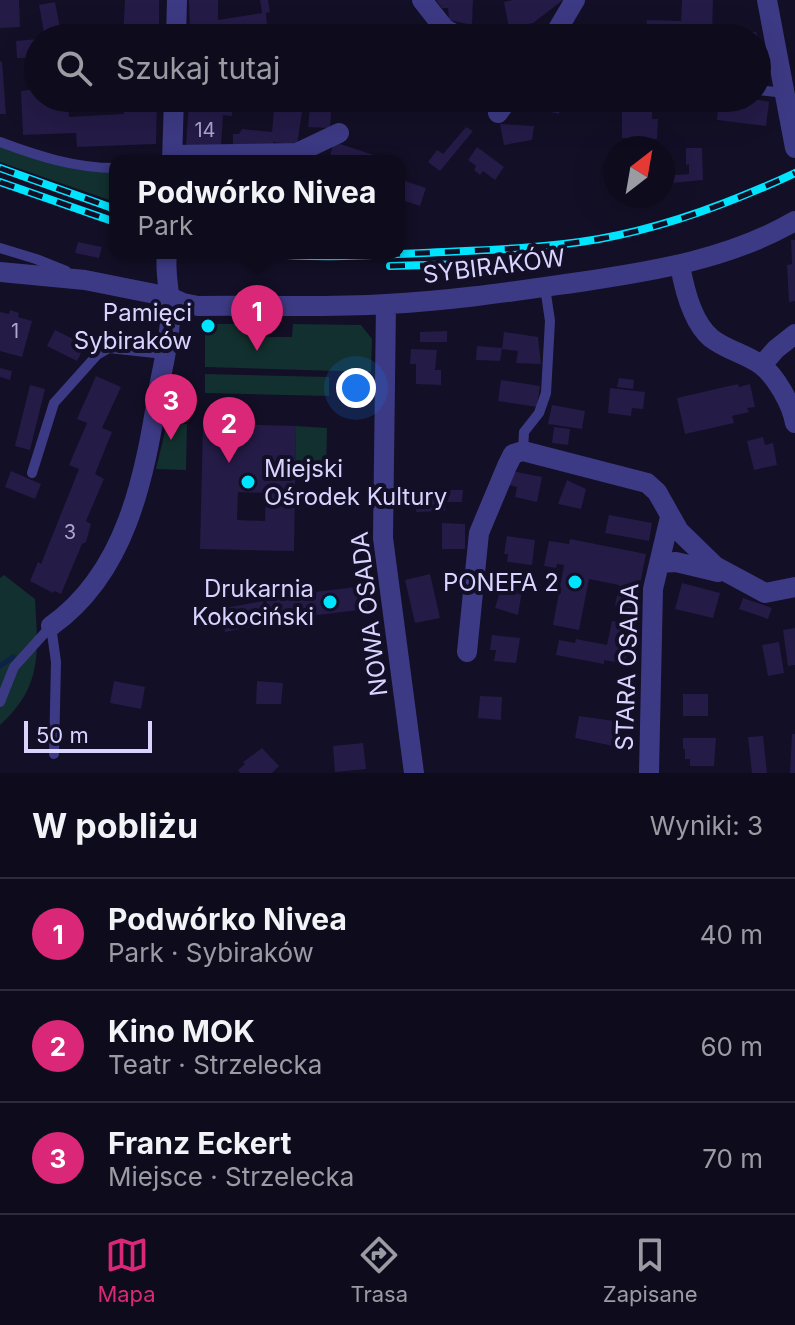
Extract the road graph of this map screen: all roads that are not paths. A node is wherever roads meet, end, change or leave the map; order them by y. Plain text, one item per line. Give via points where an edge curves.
1 (177, 0) edge
2 (422, 0) edge
3 (575, 0) edge
4 (767, 0) edge
5 (176, 24) edge
6 (441, 24) edge
7 (561, 24) edge
8 (771, 91) edge
9 (786, 93) junction
10 (174, 112) edge
11 (339, 133) dead end
12 (0, 142) edge
13 (795, 148) edge
14 (172, 155) edge
15 (247, 155) edge
16 (109, 168) edge
17 (795, 221) edge
18 (0, 248) edge
19 (166, 259) edge
20 (680, 265) junction
21 (0, 272) edge
22 (85, 280) junction
23 (545, 287) junction
24 (170, 297) junction
25 (386, 304) junction
26 (795, 334) edge
27 (164, 354) junction
28 (762, 365) junction
29 (794, 411) edge
30 (523, 451) junction
31 (32, 473) dead end
32 (670, 517) junction
33 (660, 563) junction
34 (729, 575) junction
35 (795, 587) edge
36 (51, 626) junction
37 (467, 652) dead end
38 (0, 702) edge
39 (54, 754) dead end
40 (414, 773) edge
41 (649, 773) edge

1 - 5 street
2 - 6 street
3 - 7 street
4 - 9 street
8 - 9 lane
9 - 13 street
10 - 14 street
11 - 15 street via 297,153
12 - 16 lane via 35,155
17 - 20 street, SYBIRAKÓW via 735,249
18 - 22 lane
19 - 24 street
20 - 23 street, SYBIRAKÓW
20 - 28 street via 690,301 709,337
21 - 22 street, SYBIRAKÓW
22 - 24 street, SYBIRAKÓW
23 - 25 street, SYBIRAKÓW
23 - 30 lane via 550,321 546,393 524,432
24 - 25 street, SYBIRAKÓW via 198,306
24 - 27 street
25 - 40 street, NOWA OSADA via 383,538
26 - 28 street
27 - 31 lane via 109,348 97,355 54,403
27 - 36 street via 146,464 130,516 92,589
28 - 29 street
30 - 32 street, STARA OSADA via 647,483
30 - 37 street via 513,454 479,533
32 - 33 street, STARA OSADA
32 - 34 street, STARA OSADA via 690,544
33 - 34 street, STARA OSADA
33 - 41 street, STARA OSADA via 653,589
34 - 35 street, STARA OSADA via 765,593
36 - 38 lane via 14,667
36 - 39 lane via 56,662

